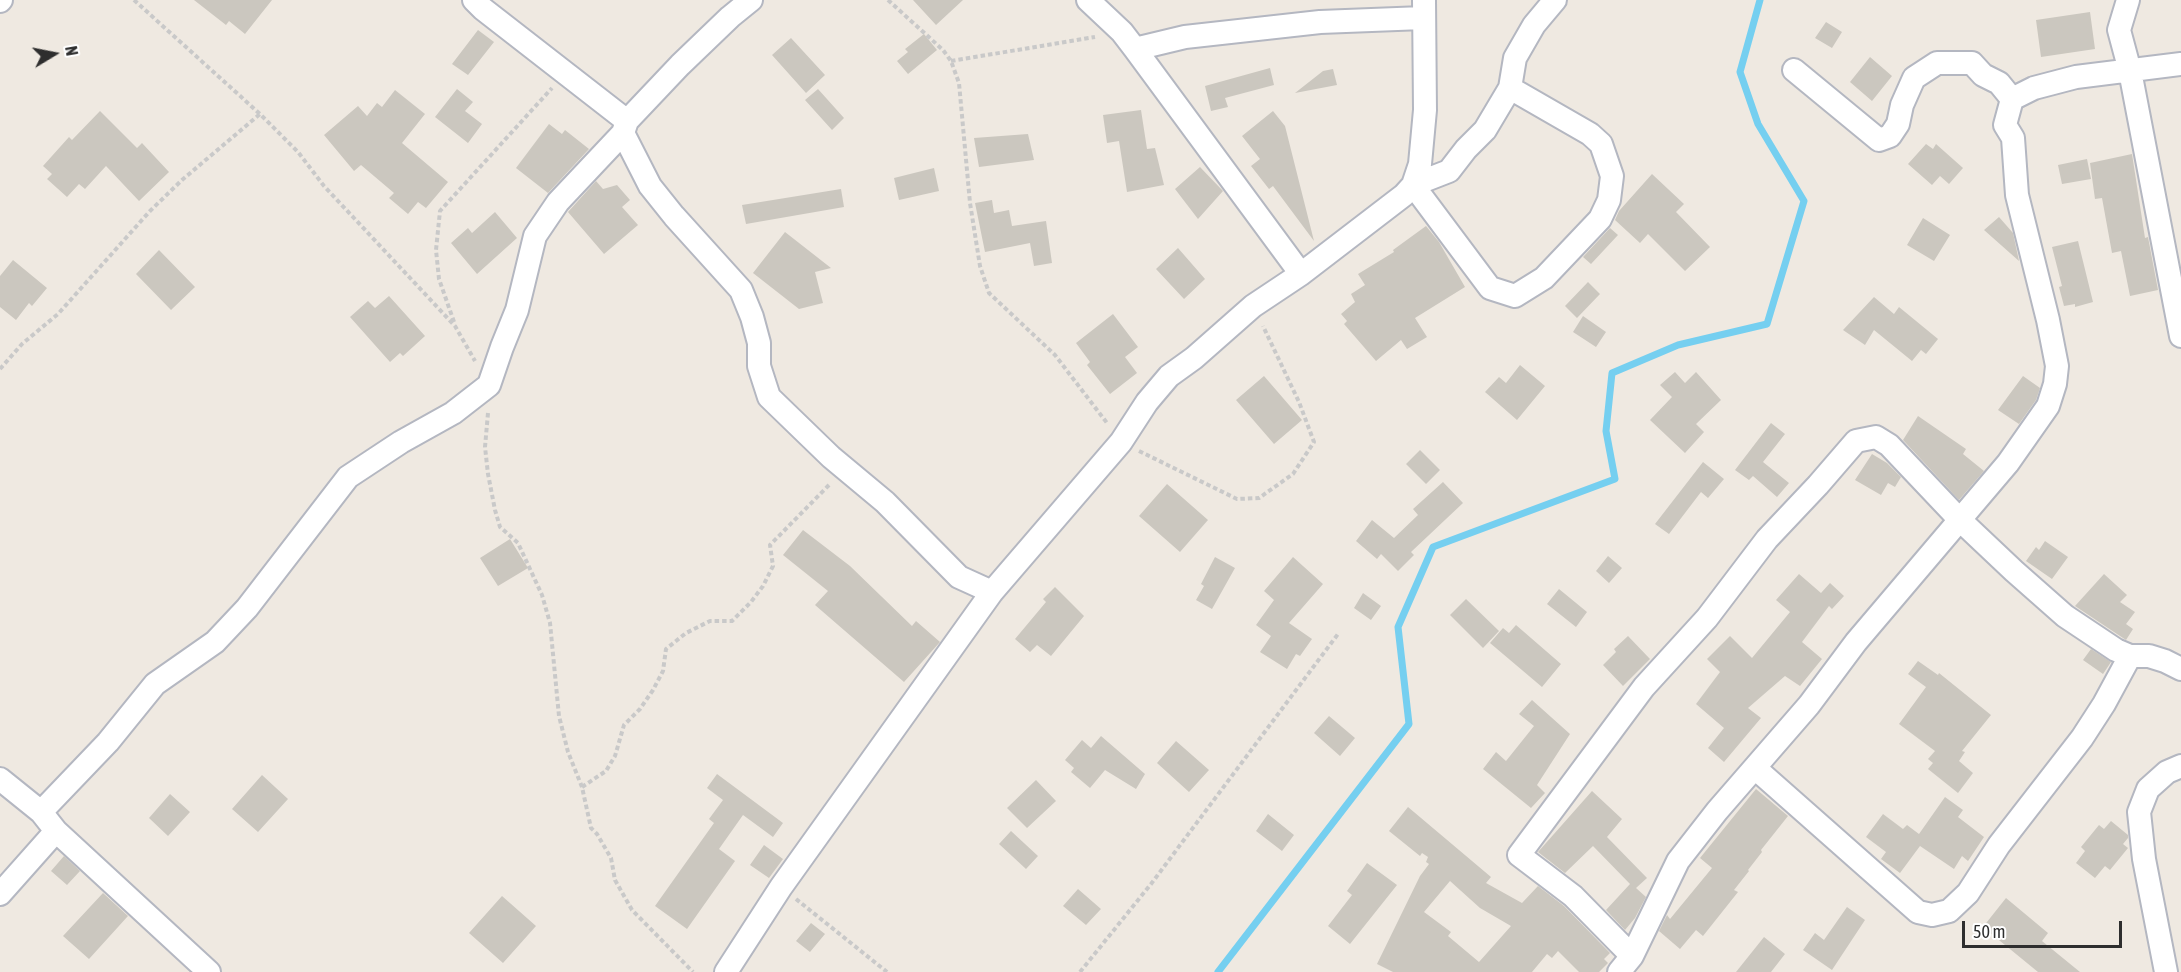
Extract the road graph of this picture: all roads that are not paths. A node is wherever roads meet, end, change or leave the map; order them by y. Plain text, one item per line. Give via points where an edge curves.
1 (474, 0) edge
2 (750, 0) edge
3 (1088, 0) edge
4 (1555, 0) edge
5 (2128, 0) edge
6 (1424, 9) edge
7 (1128, 40) junction
8 (2181, 64) edge
9 (1794, 70) dead end
10 (2130, 71) junction
11 (1510, 88) junction
12 (2012, 99) junction
13 (625, 127) junction
14 (1413, 185) junction
15 (1301, 274) junction
16 (2181, 336) edge
17 (1960, 520) junction
18 (992, 592) junction
19 (2130, 656) junction
20 (2181, 669) edge
21 (2181, 766) edge
22 (1755, 768) junction
23 (0, 779) edge
24 (41, 812) junction
25 (56, 831) junction
26 (0, 894) edge
27 (1626, 964) edge
28 (209, 972) edge
29 (726, 972) edge
30 (2166, 972) edge

1 - 13 street
2 - 13 street via 680,65
3 - 7 street
4 - 11 street via 1534,25 1515,58
5 - 10 street via 2119,30
6 - 7 street via 1185,38
6 - 14 street via 1425,110 1420,164
7 - 15 street
8 - 10 street
9 - 12 street via 1879,140 1890,136 1898,124 1914,78 1936,63 1972,63 1983,75 1999,82
10 - 12 street via 2076,76
10 - 16 street
11 - 14 street via 1485,130 1449,171
11 - 14 street via 1590,134 1601,144 1612,176 1609,200 1600,219 1544,278 1515,296 1490,288
12 - 17 street via 2005,125 2013,138 2017,195 2048,320 2057,366 2055,384 2038,422
13 - 18 street via 650,186 741,290 759,343 759,366 769,397 885,502 958,577
13 - 24 street via 558,202 535,236 517,310 489,385 453,413 348,477 247,608 215,642 155,684 108,742
14 - 15 street
15 - 18 street via 1253,306 1169,376 1121,442
17 - 19 street via 2065,616
17 - 22 street
17 - 27 street via 1889,445 1876,437 1856,441 1767,539 1707,618 1644,687 1519,855 1574,896
18 - 29 street via 781,887
19 - 20 street via 2149,656
19 - 22 street via 2082,738 1999,845 1968,892 1949,911 1932,915 1918,912
21 - 30 street via 2167,772 2148,789 2139,812
22 - 27 street via 1678,861
23 - 24 street
24 - 25 street
25 - 26 street
25 - 28 street

